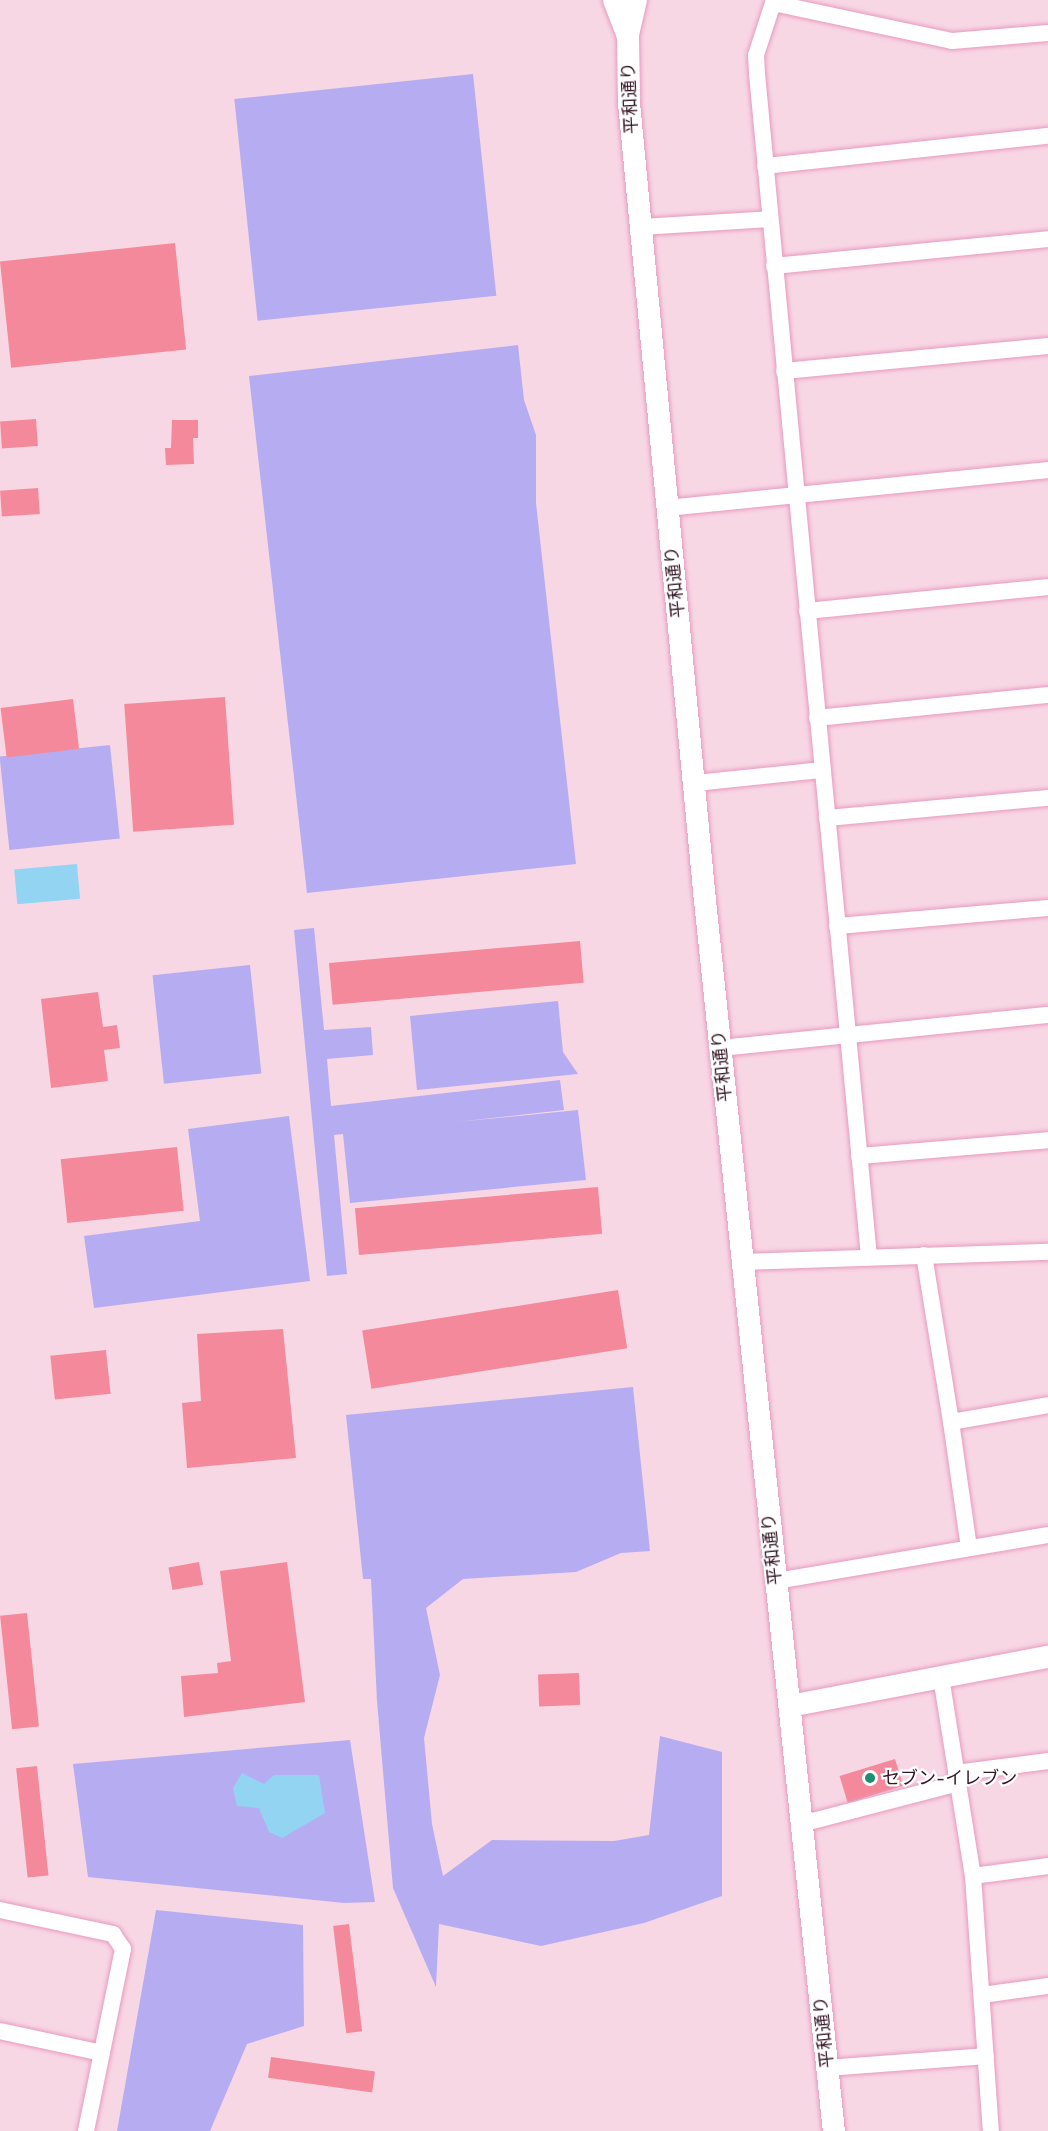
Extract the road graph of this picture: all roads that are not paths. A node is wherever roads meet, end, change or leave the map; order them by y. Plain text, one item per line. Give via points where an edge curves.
1 (614, 0) edge
2 (636, 0) edge
3 (773, 2) edge
4 (1048, 33) edge
5 (628, 36) junction
6 (1048, 136) edge
7 (765, 166) junction
8 (770, 219) junction
9 (641, 226) junction
10 (1048, 239) edge
11 (774, 266) junction
12 (1048, 346) edge
13 (784, 371) junction
14 (1048, 470) edge
15 (795, 495) junction
16 (667, 508) junction
17 (1048, 587) edge
18 (807, 611) junction
19 (1048, 694) edge
20 (817, 718) junction
21 (822, 770) junction
22 (696, 783) junction
23 (1048, 798) edge
24 (827, 818) junction
25 (1048, 908) edge
26 (837, 926) junction
27 (1048, 1015) edge
28 (848, 1035) junction
29 (721, 1048) junction
30 (1048, 1140) edge
31 (860, 1156) junction
32 (1048, 1252) edge
33 (924, 1255) junction
34 (869, 1256) junction
35 (742, 1262) junction
36 (1048, 1405) edge
37 (951, 1422) junction
38 (1048, 1534) edge
39 (969, 1548) junction
40 (776, 1581) junction
41 (1048, 1657) edge
42 (941, 1677) junction
43 (790, 1706) junction
44 (1048, 1761) edge
45 (957, 1778) junction
46 (801, 1824) junction
47 (1048, 1866) edge
48 (973, 1876) junction
49 (0, 1910) edge
50 (1048, 1986) edge
51 (982, 1995) junction
52 (0, 2031) edge
53 (102, 2053) junction
54 (986, 2056) junction
55 (828, 2068) junction
56 (86, 2131) edge
57 (834, 2131) edge
58 (991, 2131) edge

1 - 5 street
2 - 5 street, 平和通り
3 - 4 street via 952,41
3 - 7 street via 756,55
5 - 9 street, 平和通り via 629,103
6 - 7 street
7 - 8 street
8 - 9 street
8 - 11 street
9 - 16 street, 平和通り
10 - 11 street
11 - 13 street
12 - 13 street
13 - 15 street
14 - 15 street
15 - 16 street
15 - 18 street
16 - 22 street, 平和通り
17 - 18 street
18 - 20 street
19 - 20 street
20 - 21 street
21 - 22 street
21 - 24 street
22 - 29 street, 平和通り
23 - 24 street
24 - 26 street
25 - 26 street
26 - 28 street
27 - 28 street
28 - 29 street
28 - 31 street
29 - 35 street, 平和通り
30 - 31 street
31 - 34 street
32 - 33 street
33 - 34 street
33 - 37 street
34 - 35 street
35 - 40 street, 平和通り
36 - 37 street
37 - 39 street
38 - 39 street
39 - 40 street
40 - 43 street, 平和通り
41 - 42 street
42 - 43 street
42 - 45 street
43 - 46 street, 平和通り
44 - 45 street
45 - 46 street
45 - 48 street
46 - 55 street, 平和通り
47 - 48 street
48 - 51 street
49 - 53 street via 113,1934 120,1943 123,1949
50 - 51 street
51 - 54 street
52 - 53 street
53 - 56 street
54 - 55 street
54 - 58 street
55 - 57 street, 平和通り

